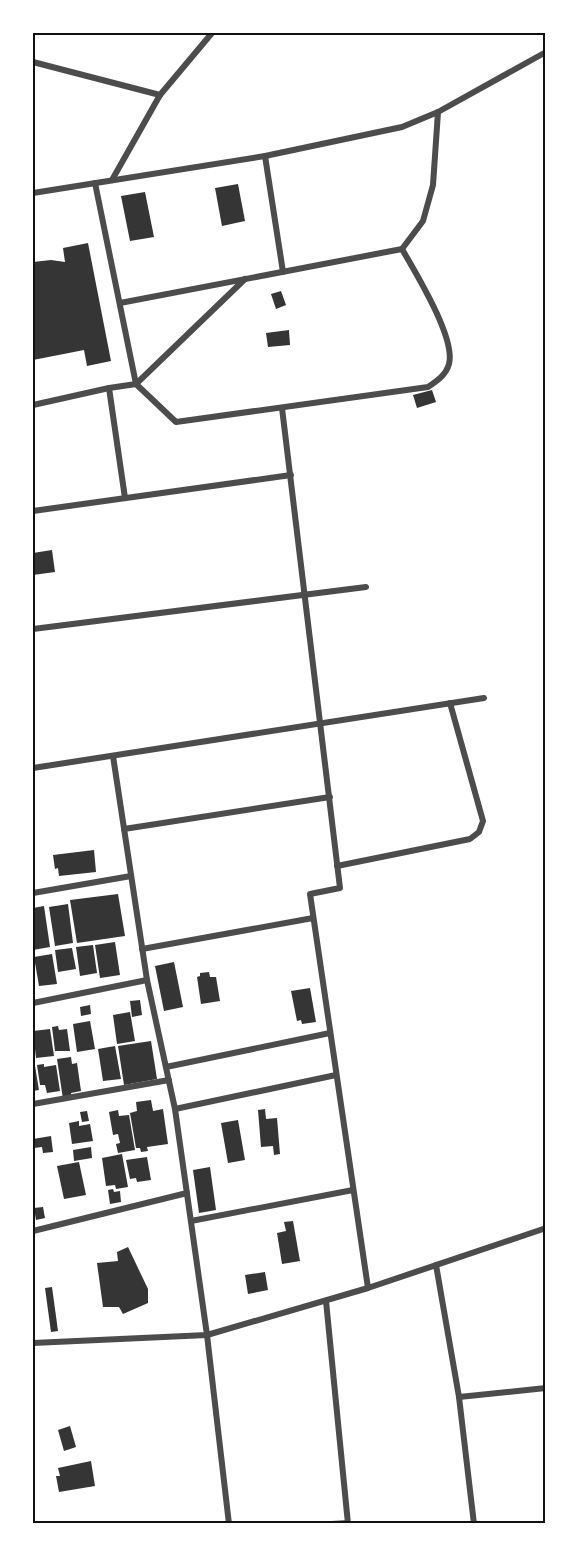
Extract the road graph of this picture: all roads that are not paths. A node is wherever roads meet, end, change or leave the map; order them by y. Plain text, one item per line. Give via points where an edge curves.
1 (212, 33) edge
2 (546, 52) edge
3 (33, 62) edge
4 (160, 95) junction
5 (438, 112) junction
6 (265, 156) junction
7 (112, 180) junction
8 (95, 183) junction
9 (33, 193) edge
10 (402, 249) junction
11 (283, 272) junction
12 (245, 279) junction
13 (120, 303) junction
14 (136, 384) junction
15 (109, 388) junction
16 (33, 405) edge
17 (282, 408) junction
18 (291, 474) junction
19 (124, 498) junction
20 (33, 511) edge
21 (366, 587) dead end
22 (306, 595) junction
23 (33, 629) edge
24 (484, 698) dead end
25 (450, 703) junction
26 (321, 723) junction
27 (113, 756) junction
28 (33, 768) edge
29 (330, 797) junction
30 (124, 830) junction
31 (338, 866) junction
32 (131, 876) junction
33 (33, 884) edge
34 (34, 893) edge
35 (313, 918) junction
36 (142, 949) junction
37 (147, 980) junction
38 (33, 1003) edge
39 (330, 1034) junction
40 (166, 1067) junction
41 (336, 1075) junction
42 (169, 1080) junction
43 (33, 1104) edge
44 (176, 1109) junction
45 (353, 1190) junction
46 (187, 1193) junction
47 (191, 1221) junction
48 (546, 1228) edge
49 (33, 1232) edge
50 (436, 1266) junction
51 (368, 1288) junction
52 (326, 1301) junction
53 (207, 1335) junction
54 (33, 1343) edge
55 (546, 1388) edge
56 (459, 1397) junction
57 (348, 1523) edge
58 (229, 1524) edge
59 (332, 1524) edge
60 (474, 1524) edge

1 - 4 street
2 - 5 street
3 - 4 street
4 - 7 street
5 - 6 street via 402,127
5 - 10 street via 432,185 423,221
6 - 7 street
6 - 11 street
7 - 8 street
8 - 9 street
8 - 13 street
10 - 11 street
10 - 17 street via 431,299 448,343 450,363 441,379 428,387
11 - 12 street
12 - 13 street
12 - 14 street
13 - 14 street
14 - 15 street
14 - 17 street via 176,422
15 - 16 street
15 - 19 street
17 - 18 street
18 - 19 street
18 - 22 street
19 - 20 street
21 - 22 street
22 - 23 street
22 - 26 street
24 - 25 street
25 - 26 street
25 - 31 street via 483,822 479,832 470,839
26 - 27 street
26 - 29 street
27 - 28 street
27 - 30 street
29 - 30 street
29 - 31 street
30 - 32 street
31 - 35 street via 340,888 310,894
32 - 34 street
32 - 36 street
33 - 34 street
35 - 36 street
35 - 39 street
36 - 37 street
37 - 38 street
37 - 40 street
39 - 40 street
39 - 41 street
40 - 42 street
41 - 44 street
41 - 45 street
42 - 43 street
42 - 44 street
44 - 46 street
45 - 47 street
45 - 51 street
46 - 47 street
46 - 49 street
47 - 53 street
48 - 50 street
50 - 51 street
50 - 56 street
51 - 52 street
52 - 53 street
52 - 57 street
53 - 54 street
53 - 58 street
55 - 56 street
56 - 60 street
57 - 59 street

